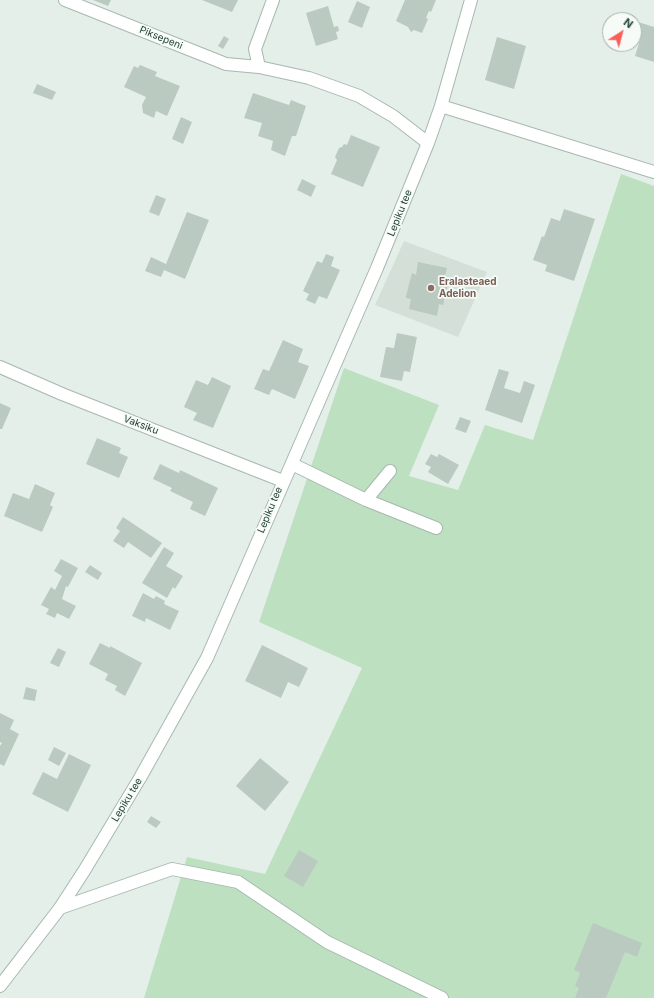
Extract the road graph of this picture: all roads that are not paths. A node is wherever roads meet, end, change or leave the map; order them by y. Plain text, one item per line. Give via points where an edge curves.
1 (65, 0) edge
2 (273, 0) edge
3 (471, 0) edge
4 (259, 67) junction
5 (441, 106) junction
6 (428, 143) junction
7 (654, 172) edge
8 (0, 367) edge
9 (292, 464) junction
10 (390, 471) dead end
11 (283, 481) junction
12 (366, 500) junction
13 (436, 528) dead end
14 (60, 908) junction
15 (0, 986) edge
16 (442, 998) edge

1 - 4 street, Piksepeni via 226,64
2 - 4 street via 255,49
3 - 5 street, Lepiku tee
4 - 6 street, Piksepeni via 309,78 359,96 393,116
5 - 6 street, Lepiku tee
5 - 7 street
6 - 9 street, Lepiku tee
8 - 11 street, Vaksiku
9 - 11 street, Lepiku tee
9 - 12 street
10 - 12 street
11 - 14 street, Lepiku tee via 200,671 140,778
12 - 13 street
14 - 15 street, Lepiku tee
14 - 16 street via 172,869 238,882 327,942

